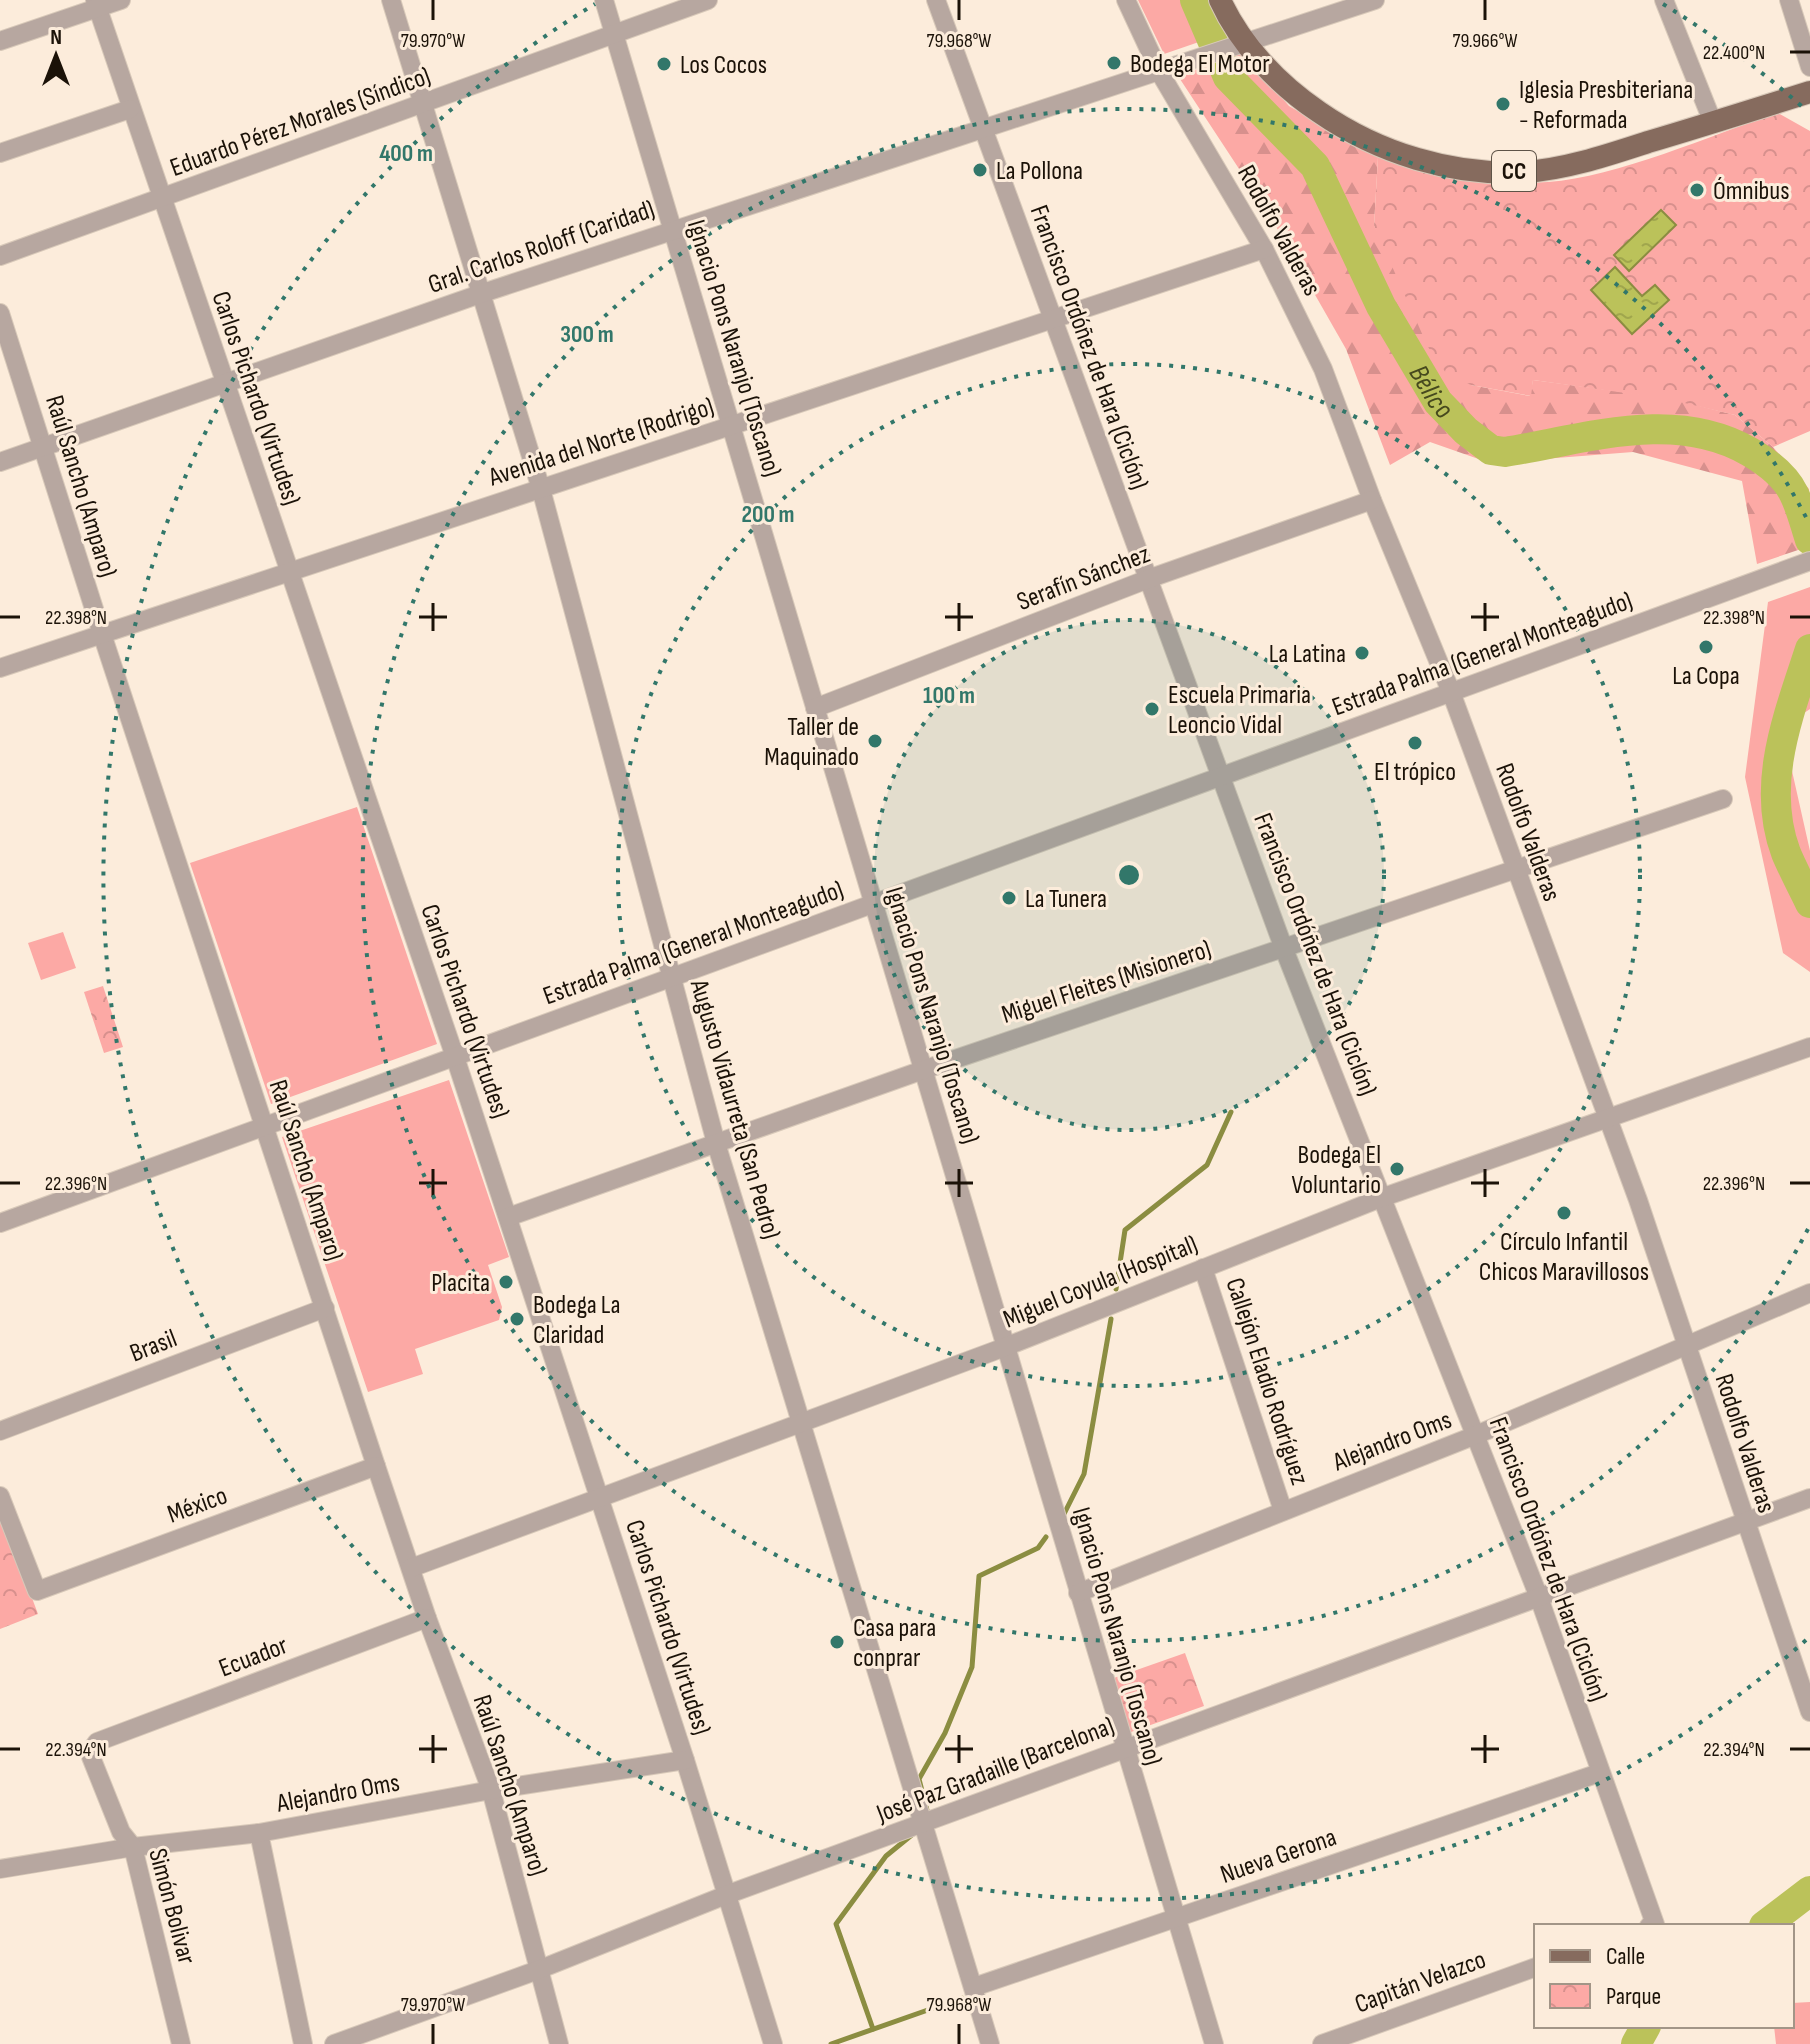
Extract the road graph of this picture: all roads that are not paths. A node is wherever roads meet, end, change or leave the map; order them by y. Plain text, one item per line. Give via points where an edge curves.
1 (121, 0) edge
2 (391, 0) edge
3 (604, 0) edge
4 (708, 0) edge
5 (936, 0) edge
6 (1126, 0) edge
7 (1220, 0) edge
8 (1375, 0) edge
9 (1664, 0) edge
10 (1789, 0) edge
11 (96, 4) edge
12 (1330, 7) edge
13 (615, 36) junction
14 (0, 41) edge
15 (1242, 45) junction
16 (1810, 67) edge
17 (1160, 73) junction
18 (1810, 92) edge
19 (424, 103) junction
20 (130, 109) junction
21 (1713, 123) junction
22 (981, 131) junction
23 (0, 153) edge
24 (162, 199) junction
25 (672, 230) junction
26 (1264, 249) junction
27 (0, 256) edge
28 (480, 294) junction
29 (0, 313) edge
30 (1054, 319) junction
31 (225, 381) junction
32 (731, 426) junction
33 (43, 447) junction
34 (0, 462) edge
35 (541, 489) junction
36 (1372, 500) junction
37 (1810, 561) edge
38 (288, 572) junction
39 (1148, 579) junction
40 (102, 634) junction
41 (0, 668) edge
42 (1451, 692) junction
43 (815, 708) junction
44 (1222, 776) junction
45 (1723, 799) dead end
46 (1514, 869) junction
47 (873, 904) junction
48 (1284, 949) junction
49 (671, 977) junction
50 (1810, 1047) edge
51 (455, 1057) junction
52 (923, 1070) junction
53 (1607, 1121) junction
54 (266, 1126) junction
55 (716, 1143) junction
56 (1381, 1198) junction
57 (508, 1217) junction
58 (0, 1223) edge
59 (1203, 1268) junction
60 (1810, 1293) edge
61 (325, 1308) junction
62 (1005, 1347) junction
63 (1687, 1347) junction
64 (802, 1422) junction
65 (0, 1431) edge
66 (1476, 1435) junction
67 (376, 1466) junction
68 (0, 1496) edge
69 (1810, 1498) edge
70 (600, 1500) junction
71 (1283, 1511) junction
72 (1744, 1521) junction
73 (411, 1568) junction
74 (1078, 1593) junction
75 (1538, 1595) junction
76 (427, 1618) junction
77 (1810, 1712) edge
78 (97, 1742) joint
79 (1124, 1749) junction
80 (685, 1760) junction
81 (1599, 1773) junction
82 (491, 1790) junction
83 (925, 1825) junction
84 (259, 1833) junction
85 (133, 1847) junction
86 (0, 1869) edge
87 (726, 1895) junction
88 (1176, 1918) junction
89 (1652, 1924) edge
90 (1534, 1968) edge
91 (538, 1970) junction
92 (974, 1987) junction
93 (181, 2044) edge
94 (303, 2044) edge
95 (334, 2044) edge
96 (559, 2044) edge
97 (773, 2044) edge
98 (990, 2044) edge
99 (1214, 2044) edge
100 (1322, 2044) edge

1 - 11 street
2 - 19 street, Augusto Vidaurreta (San Pedro)
3 - 13 street, Ignacio Pons Naranjo (Toscano)
4 - 13 street, Eduardo Pérez Morales (Síndico)
5 - 22 street, Francisco Ordóñez de Hara (Ciclón)
6 - 17 street, Rodolfo Valderas
7 - 15 main road, CC
8 - 12 street, Gral. Carlos Roloff (Caridad)
9 - 21 street
10 - 16 street
11 - 14 street
11 - 20 street, Carlos Pichardo (Virtudes)
12 - 15 street, Gral. Carlos Roloff (Caridad)
13 - 19 street, Eduardo Pérez Morales (Síndico)
13 - 25 street, Ignacio Pons Naranjo (Toscano)
15 - 17 street, Gral. Carlos Roloff (Caridad)
15 - 21 main road, CC via 1288,91 1335,123 1388,150 1430,163 1524,172 1582,163
17 - 22 street, Gral. Carlos Roloff (Caridad)
17 - 26 street, Rodolfo Valderas
18 - 21 main road, CC
19 - 24 street, Eduardo Pérez Morales (Síndico)
19 - 28 street, Augusto Vidaurreta (San Pedro)
20 - 23 street
20 - 24 street, Carlos Pichardo (Virtudes)
22 - 25 street, Gral. Carlos Roloff (Caridad)
22 - 30 street, Francisco Ordóñez de Hara (Ciclón)
24 - 27 street, Eduardo Pérez Morales (Síndico)
24 - 31 street, Carlos Pichardo (Virtudes)
25 - 28 street, Gral. Carlos Roloff (Caridad)
25 - 32 street, Ignacio Pons Naranjo (Toscano)
26 - 30 street, Avenida del Norte (Rodrigo)
26 - 36 street, Rodolfo Valderas via 1323,369
28 - 31 street, Gral. Carlos Roloff (Caridad)
28 - 35 street, Augusto Vidaurreta (San Pedro)
29 - 33 street, Raúl Sancho (Amparo)
30 - 32 street, Avenida del Norte (Rodrigo)
30 - 39 street, Francisco Ordóñez de Hara (Ciclón)
31 - 33 street, Gral. Carlos Roloff (Caridad)
31 - 38 street, Carlos Pichardo (Virtudes)
32 - 35 street, Avenida del Norte (Rodrigo)
32 - 43 street, Ignacio Pons Naranjo (Toscano)
33 - 34 street, Gral. Carlos Roloff (Caridad)
33 - 40 street, Raúl Sancho (Amparo)
35 - 38 street, Avenida del Norte (Rodrigo)
35 - 49 street, Augusto Vidaurreta (San Pedro)
36 - 39 street, Serafín Sánchez
36 - 42 street, Rodolfo Valderas
37 - 42 street, Estrada Palma (General Monteagudo)
38 - 40 street, Avenida del Norte (Rodrigo)
38 - 51 street, Carlos Pichardo (Virtudes)
39 - 43 street, Serafín Sánchez
39 - 44 street, Francisco Ordóñez de Hara (Ciclón)
40 - 41 street, Avenida del Norte (Rodrigo)
40 - 54 street, Raúl Sancho (Amparo)
42 - 44 street, Estrada Palma (General Monteagudo)
42 - 46 street, Rodolfo Valderas
43 - 47 street, Ignacio Pons Naranjo (Toscano)
44 - 47 street, Estrada Palma (General Monteagudo)
44 - 48 street, Francisco Ordóñez de Hara (Ciclón)
45 - 46 street, Miguel Fleites (Misionero)
46 - 48 street, Miguel Fleites (Misionero)
46 - 53 street, Rodolfo Valderas
47 - 49 street, Estrada Palma (General Monteagudo)
47 - 52 street, Ignacio Pons Naranjo (Toscano)
48 - 52 street, Miguel Fleites (Misionero)
48 - 56 street, Francisco Ordóñez de Hara (Ciclón)
49 - 51 street, Estrada Palma (General Monteagudo)
49 - 55 street, Augusto Vidaurreta (San Pedro)
50 - 53 street, Miguel Coyula (Hospital)
51 - 54 street, Estrada Palma (General Monteagudo)
51 - 57 street, Carlos Pichardo (Virtudes)
52 - 55 street, Miguel Fleites (Misionero)
52 - 62 street, Ignacio Pons Naranjo (Toscano)
53 - 56 street, Miguel Coyula (Hospital)
53 - 63 street, Rodolfo Valderas
54 - 58 street, Estrada Palma (General Monteagudo)
54 - 61 street, Raúl Sancho (Amparo)
55 - 57 street, Miguel Fleites (Misionero)
55 - 64 street, Augusto Vidaurreta (San Pedro)
56 - 59 street, Miguel Coyula (Hospital)
56 - 66 street, Francisco Ordóñez de Hara (Ciclón)
57 - 70 street, Carlos Pichardo (Virtudes)
59 - 62 street, Miguel Coyula (Hospital)
59 - 71 street, Callejón Eladio Rodríguez
60 - 63 street, Alejandro Oms
61 - 65 street, Brasil
61 - 67 street, Raúl Sancho (Amparo)
62 - 64 street, Miguel Coyula (Hospital)
62 - 74 street, Ignacio Pons Naranjo (Toscano)
63 - 66 street, Alejandro Oms
63 - 72 street, Rodolfo Valderas
64 - 70 street, Miguel Coyula (Hospital)
64 - 83 street, Augusto Vidaurreta (San Pedro)
66 - 71 street, Alejandro Oms
66 - 75 street, Francisco Ordóñez de Hara (Ciclón)
67 - 68 street, México via 37,1591
67 - 73 street, Raúl Sancho (Amparo)
69 - 72 street, José Paz Gradaille (Barcelona)
70 - 73 street, Miguel Coyula (Hospital)
70 - 80 street, Carlos Pichardo (Virtudes)
71 - 74 street, Alejandro Oms
72 - 75 street, José Paz Gradaille (Barcelona)
72 - 77 street, Rodolfo Valderas
73 - 76 street, Raúl Sancho (Amparo)
74 - 79 street, Ignacio Pons Naranjo (Toscano)
75 - 79 street, José Paz Gradaille (Barcelona)
75 - 81 street, Francisco Ordóñez de Hara (Ciclón)
76 - 78 street, Ecuador
76 - 82 street, Raúl Sancho (Amparo)
78 - 85 street, Simón Bolivar via 91,1757 121,1832
79 - 83 street, José Paz Gradaille (Barcelona)
79 - 88 street, Ignacio Pons Naranjo (Toscano)
80 - 82 street, Alejandro Oms
80 - 87 street, Carlos Pichardo (Virtudes)
81 - 88 street, Nueva Gerona
81 - 89 street, Francisco Ordóñez de Hara (Ciclón)
82 - 84 street, Alejandro Oms
82 - 91 street, Raúl Sancho (Amparo)
83 - 87 street, José Paz Gradaille (Barcelona)
83 - 92 street, Augusto Vidaurreta (San Pedro)
84 - 85 street, Alejandro Oms
84 - 94 street
85 - 86 street, Alejandro Oms
85 - 93 street, Simón Bolivar
87 - 91 street, José Paz Gradaille (Barcelona)
87 - 97 street, Carlos Pichardo (Virtudes)
88 - 92 street, Nueva Gerona
88 - 99 street, Ignacio Pons Naranjo (Toscano)
90 - 100 street, Capitán Velazco
91 - 95 street, José Paz Gradaille (Barcelona)
91 - 96 street, Raúl Sancho (Amparo)
92 - 98 street, Augusto Vidaurreta (San Pedro)

